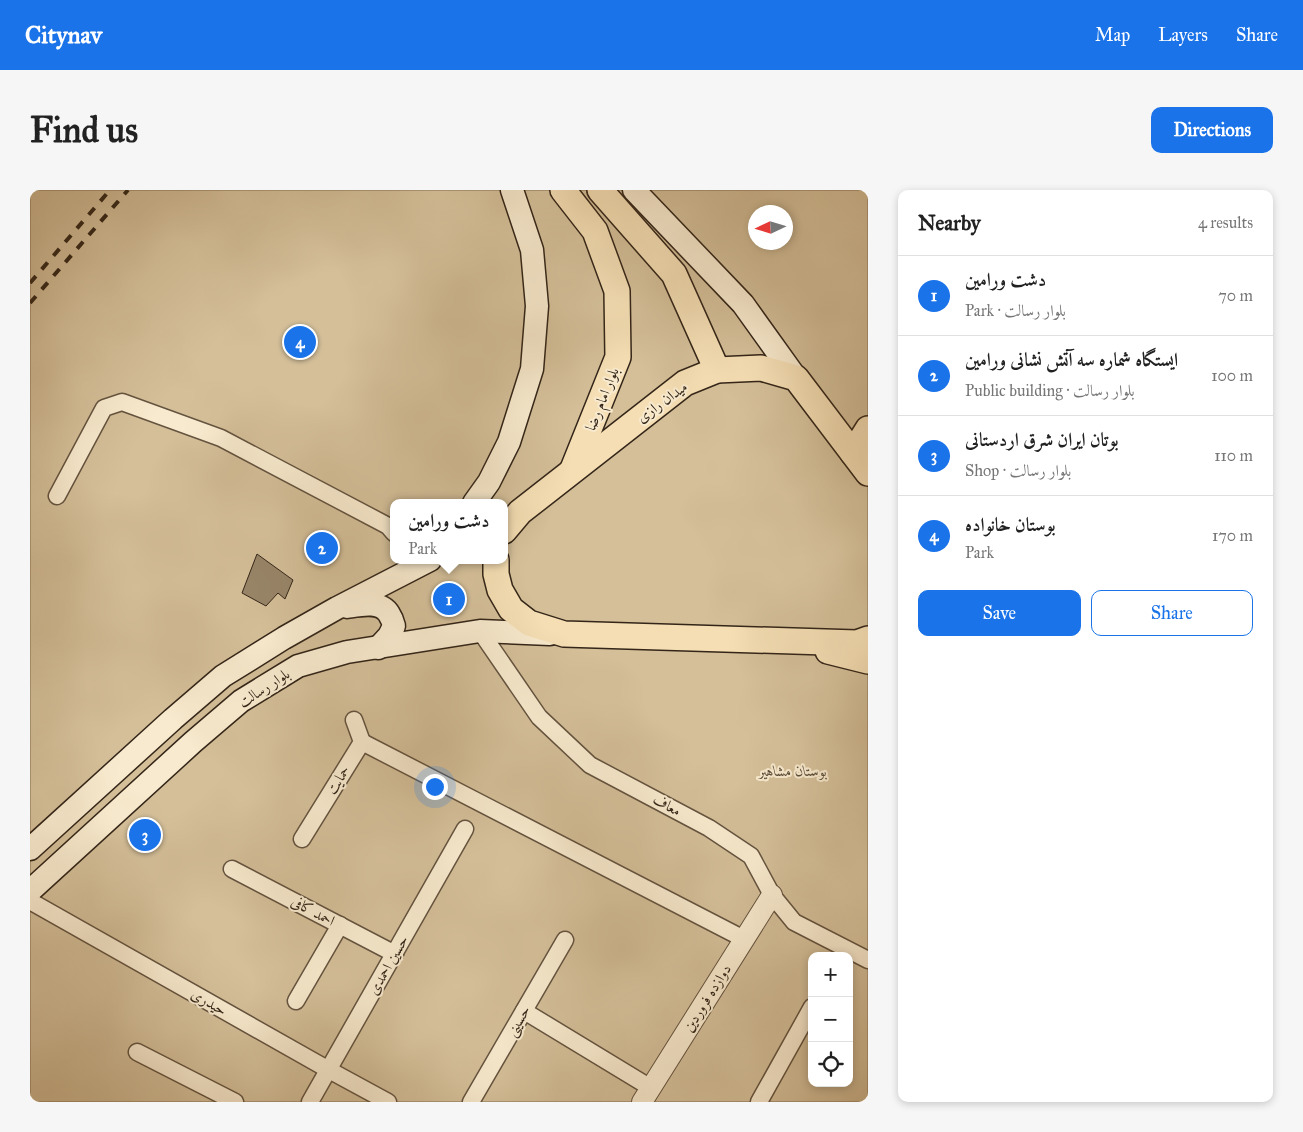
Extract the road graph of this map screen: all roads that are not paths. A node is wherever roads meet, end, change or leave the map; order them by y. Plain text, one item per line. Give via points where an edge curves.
1 (512, 190) edge
2 (563, 190) edge
3 (600, 190) edge
4 (634, 190) edge
5 (717, 370) junction
6 (796, 378) junction
7 (868, 429) edge
8 (853, 453) junction
9 (573, 470) junction
10 (868, 473) edge
11 (57, 496) dead end
12 (477, 499) edge
13 (512, 516) edge
14 (390, 528) edge
15 (419, 564) edge
16 (496, 564) edge
17 (337, 608) junction
18 (480, 631) junction
19 (564, 634) junction
20 (868, 640) edge
21 (787, 641) junction
22 (378, 648) junction
23 (868, 661) edge
24 (354, 720) dead end
25 (362, 742) junction
26 (465, 829) dead end
27 (302, 838) dead end
28 (30, 849) edge
29 (232, 868) dead end
30 (30, 891) edge
31 (772, 894) junction
32 (30, 900) edge
33 (340, 925) junction
34 (744, 939) junction
35 (565, 940) dead end
36 (843, 952) edge
37 (394, 954) junction
38 (853, 955) edge
39 (868, 960) edge
40 (296, 1001) dead end
41 (524, 1011) junction
42 (808, 1014) edge
43 (137, 1052) dead end
44 (329, 1070) junction
45 (647, 1095) edge
46 (235, 1102) edge
47 (310, 1102) edge
48 (388, 1102) edge
49 (471, 1102) edge
50 (759, 1102) edge

1 - 12 main road via 532,250 537,306 532,370 509,442
2 - 9 main road, بلوار امام رضا via 595,231 616,291 618,358
3 - 5 main road via 674,274
4 - 6 main road via 743,304
5 - 6 main road, میدان رازی via 761,368
5 - 9 main road, میدان رازی via 686,383
6 - 8 main road
7 - 8 main road
8 - 10 main road
9 - 13 main road, میدان رازی
11 - 14 street via 104,408 122,402 221,438
15 - 17 main road, بلوار رسالت
16 - 19 main road via 500,590 511,609 529,623
17 - 22 main road via 369,604 389,612 394,626
17 - 28 main road, بلوار رسالت via 223,676
18 - 19 main road, بلوار رسالت
18 - 22 main road, بلوار رسالت
18 - 31 street, معاف via 539,717 590,765 709,828 751,856
19 - 21 main road
20 - 21 main road via 857,643
21 - 23 main road
22 - 30 main road, بلوار رسالت via 347,652 298,666 241,701
24 - 25 street
25 - 27 street, حمایت
25 - 34 street
26 - 37 street, حسین احمدی
29 - 33 street, احمد کافی
31 - 34 street, دوازده فروردین
31 - 36 street, معاف via 794,922
32 - 44 street, حیدری
33 - 37 street, احمد کافی
33 - 40 street
34 - 45 street, دوازده فروردین
35 - 41 street, حسینی
37 - 44 street, حسین احمدی
38 - 39 street, معاف
41 - 45 street
41 - 49 street, حسینی
42 - 50 street
43 - 46 street
44 - 47 street, حسین احمدی
44 - 48 street, حیدری

